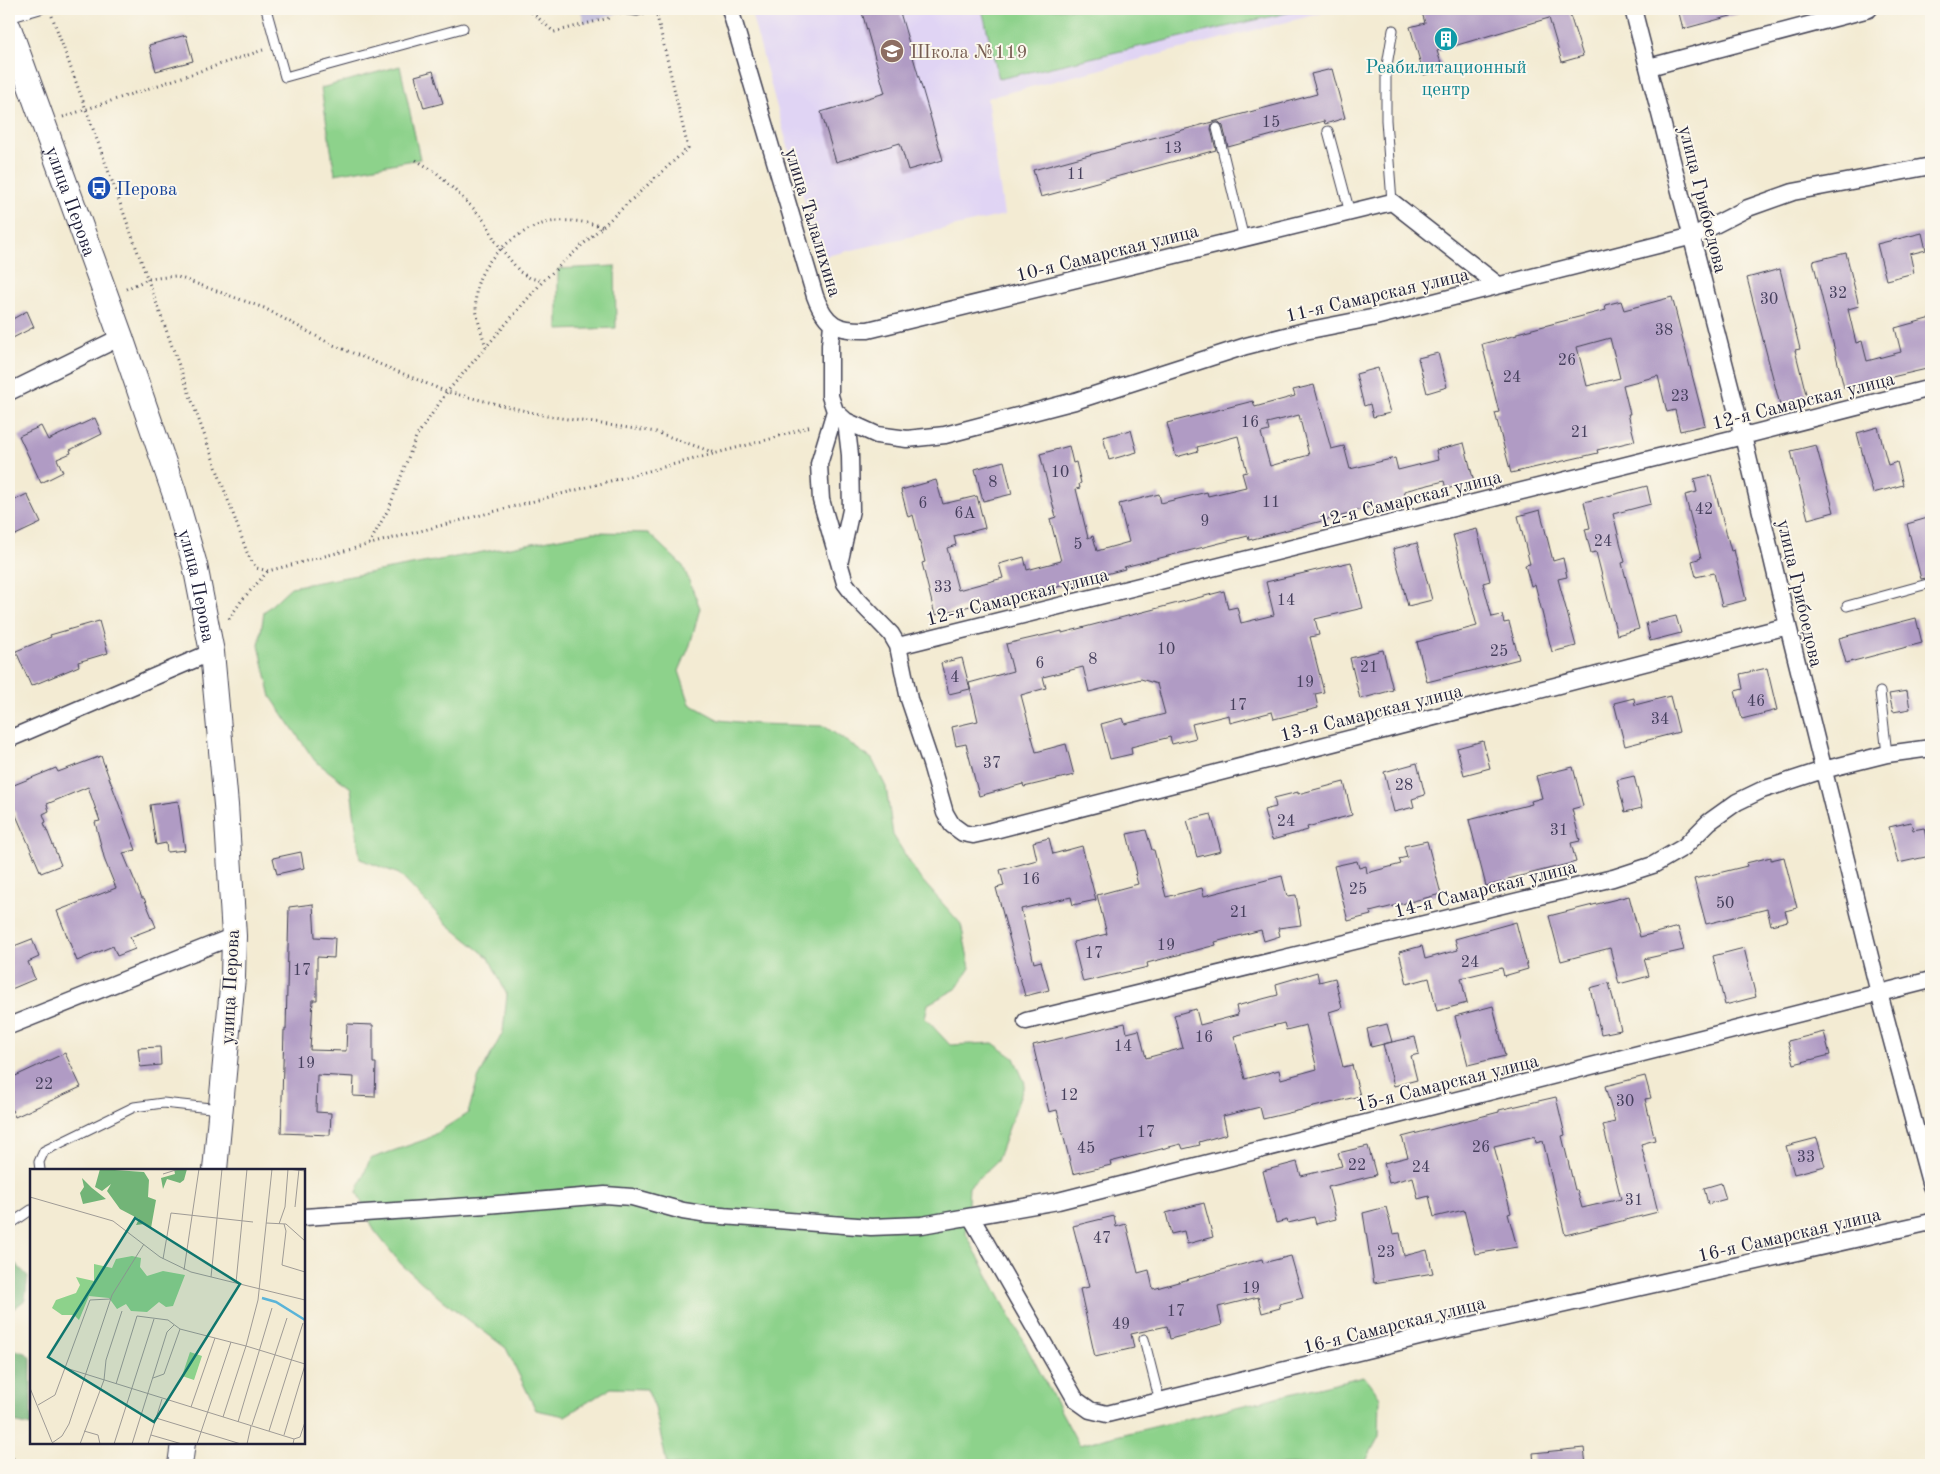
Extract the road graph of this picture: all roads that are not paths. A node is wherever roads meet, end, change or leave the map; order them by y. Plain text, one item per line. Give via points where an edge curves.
1 (40, 9) edge
2 (266, 9) edge
3 (622, 9) edge
4 (730, 9) edge
5 (1633, 9) edge
6 (1869, 9) edge
7 (640, 10) edge
8 (9, 18) edge
9 (9, 28) edge
10 (463, 28) dead end
11 (1393, 30) dead end
12 (13, 54) edge
13 (1649, 67) junction
14 (1216, 128) dead end
15 (1328, 130) dead end
16 (1931, 166) edge
17 (1392, 202) junction
18 (1350, 213) junction
19 (1693, 236) junction
20 (1244, 239) junction
21 (1498, 285) junction
22 (832, 324) junction
23 (121, 337) junction
24 (1931, 388) edge
25 (9, 392) edge
26 (840, 416) junction
27 (1743, 436) junction
28 (839, 562) junction
29 (1931, 584) edge
30 (1848, 606) dead end
31 (1788, 626) junction
32 (898, 646) junction
33 (212, 652) junction
34 (1880, 692) dead end
35 (9, 738) edge
36 (1931, 748) edge
37 (1887, 754) junction
38 (1823, 770) junction
39 (963, 833) joint
40 (234, 936) junction
41 (1931, 980) edge
42 (1879, 993) junction
43 (1026, 1021) dead end
44 (9, 1026) edge
45 (221, 1110) junction
46 (40, 1169) edge
47 (215, 1169) edge
48 (1931, 1186) edge
49 (30, 1211) edge
50 (305, 1217) edge
51 (971, 1217) junction
52 (1931, 1222) edge
53 (9, 1225) edge
54 (1144, 1339) dead end
55 (1160, 1402) junction
56 (183, 1444) edge
57 (180, 1465) edge

1 - 8 lane
2 - 10 lane via 285,78
3 - 7 lane
4 - 22 street, улица Талалихина via 814,296 820,312
5 - 13 street, улица Грибоедова
6 - 13 street
9 - 12 street, улица Перова
11 - 17 lane via 1386,71
12 - 23 street, улица Перова via 44,124
13 - 19 street, улица Грибоедова
14 - 20 lane
15 - 18 lane
16 - 19 street, 11-я Самарская улица via 1793,192 1748,208
17 - 18 street, 10-я Самарская улица
17 - 21 street
18 - 20 street, 10-я Самарская улица
19 - 21 street, 11-я Самарская улица
19 - 27 street, улица Грибоедова
20 - 22 street, 10-я Самарская улица via 868,330 847,331
21 - 26 street, 11-я Самарская улица via 1246,346 1075,401 945,435 907,439 878,435
22 - 26 street, улица Талалихина via 830,396
23 - 25 street
23 - 33 street, улица Перова via 196,565
24 - 27 street, 12-я Самарская улица
26 - 28 street, улица Талалихина via 850,455 851,510
26 - 28 street, улица Талалихина via 819,464 821,500
27 - 31 street, улица Грибоедова
27 - 32 street, 12-я Самарская улица
28 - 32 street, улица Талалихина via 845,583
29 - 30 lane
31 - 38 street, улица Грибоедова
31 - 39 street, 13-я Самарская улица via 991,831
32 - 39 street, улица Талалихина via 909,699 945,813 952,825
33 - 35 street
33 - 40 street, улица Перова
34 - 37 lane
36 - 37 street, 14-я Самарская улица
37 - 38 street, 14-я Самарская улица
38 - 42 street, улица Грибоедова
38 - 43 street, 14-я Самарская улица via 1762,790 1737,802 1684,846 1653,865 1613,878
40 - 44 street
40 - 45 street, улица Перова
41 - 42 street, 15-я Самарская улица
42 - 48 street, улица Грибоедова
42 - 51 street, 15-я Самарская улица via 1058,1201
45 - 46 lane via 163,1104 134,1107 44,1150
45 - 47 street, улица Перова
49 - 53 lane
50 - 51 street, 15-я Самарская улица via 605,1194 708,1215 871,1227 922,1225
51 - 55 street, 16-я Самарская улица via 1076,1400 1090,1410 1107,1414
52 - 55 street, 16-я Самарская улица via 1427,1335
54 - 55 lane
56 - 57 street

